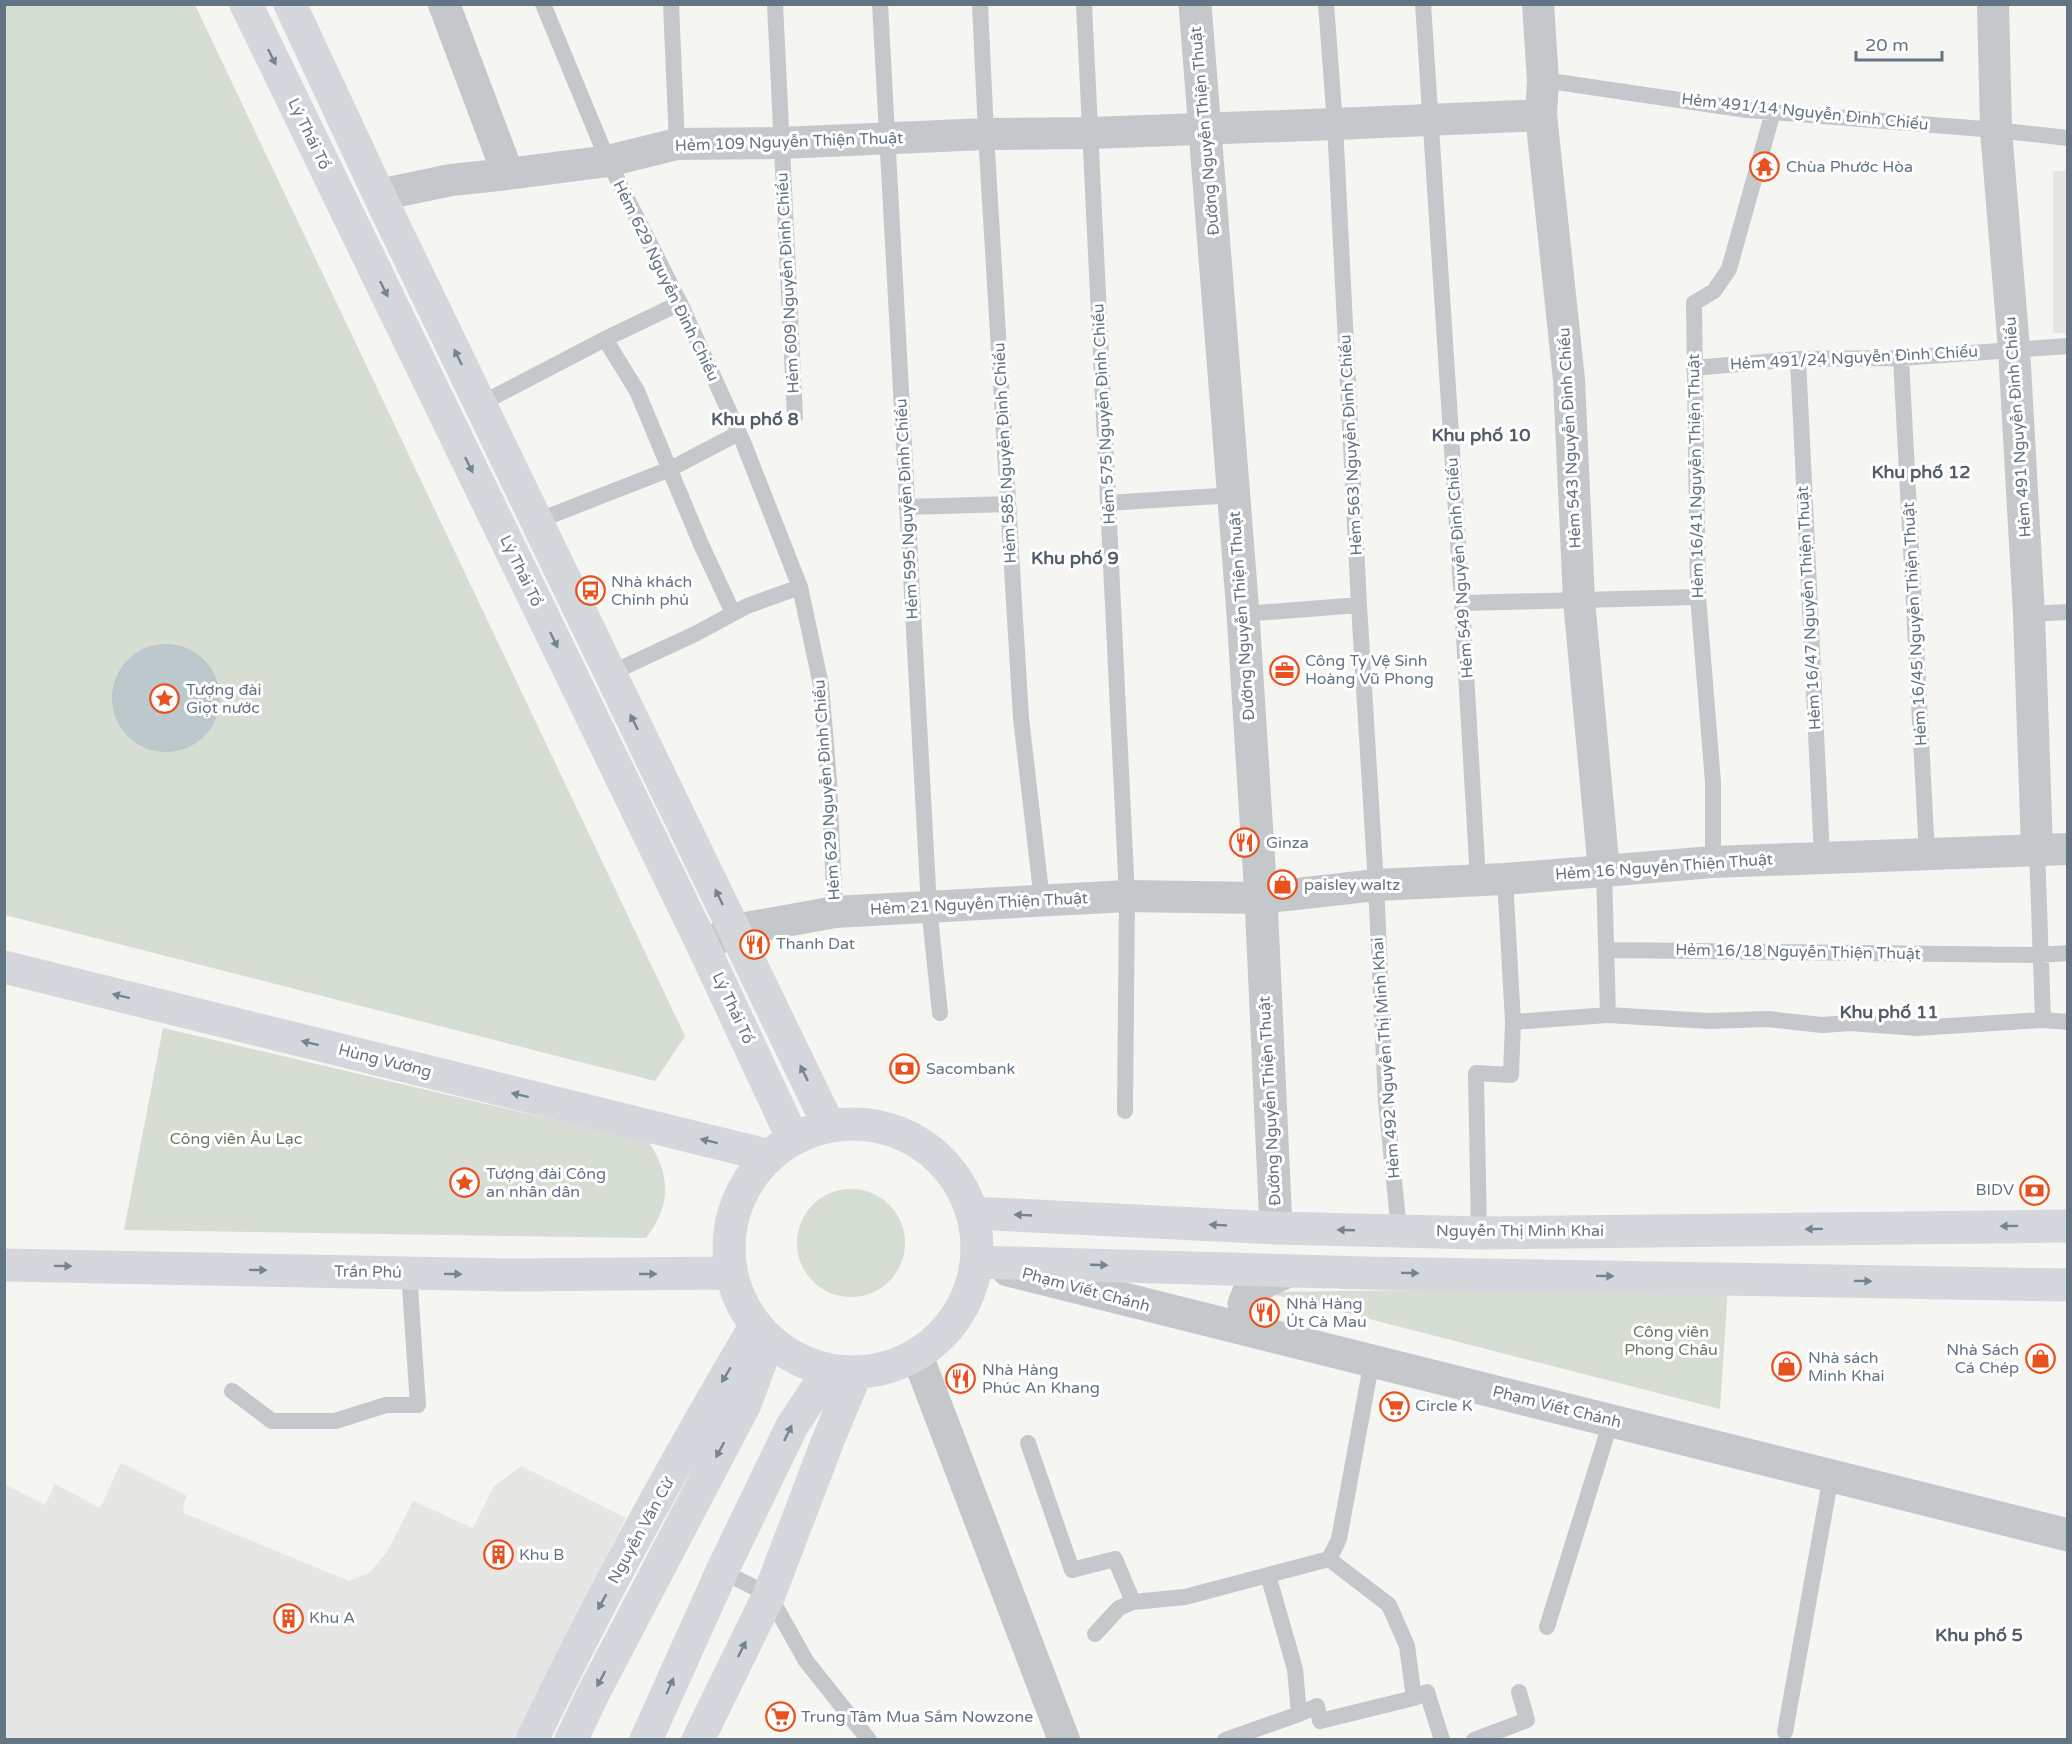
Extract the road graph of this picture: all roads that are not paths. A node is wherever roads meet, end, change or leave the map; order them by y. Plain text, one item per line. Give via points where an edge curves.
1 (246, 4) edge
2 (290, 4) edge
3 (444, 4) edge
4 (543, 4) edge
5 (670, 4) edge
6 (775, 4) edge
7 (880, 4) edge
8 (980, 4) edge
9 (1084, 4) edge
10 (1195, 4) edge
11 (1326, 4) edge
12 (1423, 4) edge
13 (1538, 4) edge
14 (1993, 4) edge
15 (1543, 80) junction
16 (1773, 112) junction
17 (1541, 114) junction
18 (1430, 119) junction
19 (1335, 124) junction
20 (1204, 129) junction
21 (1996, 130) junction
22 (1091, 133) junction
23 (986, 134) junction
24 (2067, 138) edge
25 (887, 139) junction
26 (781, 143) junction
27 (677, 144) junction
28 (608, 161) junction
29 (508, 174) junction
30 (378, 195) junction
31 (402, 243) junction
32 (369, 259) junction
33 (680, 303) junction
34 (605, 339) junction
35 (2067, 346) edge
36 (2014, 349) junction
37 (1900, 358) junction
38 (1798, 359) junction
39 (1694, 368) junction
40 (480, 404) junction
41 (795, 417) dead end
42 (739, 433) junction
43 (670, 469) junction
44 (1234, 495) junction
45 (1108, 503) junction
46 (1008, 504) junction
47 (907, 507) junction
48 (537, 521) junction
49 (800, 587) junction
50 (1698, 597) junction
51 (1579, 600) junction
52 (1462, 603) junction
53 (1359, 605) junction
54 (2067, 612) edge
55 (733, 613) junction
56 (1243, 614) junction
57 (2029, 614) junction
58 (611, 673) junction
59 (2052, 849) edge
60 (1927, 854) junction
61 (1822, 857) junction
62 (1713, 862) junction
63 (1604, 871) junction
64 (1492, 880) junction
65 (1377, 885) junction
66 (1127, 896) junction
67 (1261, 898) junction
68 (1041, 901) junction
69 (929, 907) junction
70 (835, 912) junction
71 (735, 930) junction
72 (703, 946) junction
73 (1607, 950) junction
74 (2067, 953) edge
75 (2041, 954) junction
76 (4, 967) edge
77 (940, 1013) dead end
78 (1608, 1015) junction
79 (2043, 1020) junction
80 (1513, 1022) junction
81 (2067, 1022) edge
82 (1125, 1111) dead end
83 (829, 1126) junction
84 (780, 1147) junction
85 (973, 1213) junction
86 (2067, 1226) edge
87 (1276, 1228) junction
88 (1398, 1230) junction
89 (1479, 1233) junction
90 (977, 1262) junction
91 (4, 1265) edge
92 (1288, 1271) junction
93 (409, 1273) junction
94 (731, 1273) junction
95 (2067, 1285) edge
96 (763, 1332) junction
97 (1272, 1336) junction
98 (917, 1355) junction
99 (1372, 1360) junction
100 (842, 1372) junction
101 (232, 1391) dead end
102 (1611, 1421) junction
103 (1028, 1443) dead end
104 (1831, 1476) junction
105 (2067, 1535) edge
106 (1329, 1559) junction
107 (722, 1571) junction
108 (1268, 1575) junction
109 (769, 1595) junction
110 (1133, 1602) junction
111 (1547, 1627) dead end
112 (1095, 1634) dead end
113 (1520, 1692) dead end
114 (1414, 1698) junction
115 (1299, 1714) junction
116 (1785, 1732) dead end
117 (532, 1740) edge
118 (571, 1740) edge
119 (646, 1740) edge
120 (698, 1740) edge
121 (869, 1740) edge
122 (1064, 1740) edge
123 (1225, 1740) edge
124 (1442, 1740) edge
125 (1474, 1740) edge

1 -> 32 main road, Lý Thái Tổ
2 - 30 main road
3 - 29 street
4 - 28 lane, Hẻm 629 Nguyễn Ðình Chiểu
5 - 27 lane
6 - 26 lane, Hẻm 609 Nguyễn Ðình Chiểu
7 - 25 lane, Hẻm 595 Nguyễn Ðình Chiểu
8 - 23 lane, Hẻm 585 Nguyễn Ðình Chiểu
9 - 22 lane, Hẻm 575 Nguyễn Ðình Chiểu
10 - 20 street, Đường Nguyễn Thiện Thuật
11 - 19 lane, Hẻm 563 Nguyễn Ðình Chiểu
12 - 18 lane, Hẻm 549 Nguyễn Ðình Chiểu
13 - 15 street, Hẻm 543 Nguyễn Ðình Chiểu
14 - 21 street, Hẻm 491 Nguyễn Ðình Chiểu
15 - 16 lane, Hẻm 491/14 Nguyễn Ðình Chiểu
15 - 17 street, Hẻm 543 Nguyễn Ðình Chiểu
16 - 21 lane, Hẻm 491/14 Nguyễn Ðình Chiểu
16 - 39 lane, Hẻm 16/41 Nguyễn Thiện Thuật via 1729,269 1714,291 1694,303
17 - 18 street, Hẻm 109 Nguyễn Thiện Thuật
17 - 51 street, Hẻm 543 Nguyễn Ðình Chiểu via 1569,380
18 - 19 street, Hẻm 109 Nguyễn Thiện Thuật
18 - 52 lane, Hẻm 549 Nguyễn Ðình Chiểu
19 - 20 street, Hẻm 109 Nguyễn Thiện Thuật
19 - 53 lane, Hẻm 563 Nguyễn Ðình Chiểu
20 - 22 street, Hẻm 109 Nguyễn Thiện Thuật
20 - 44 street, Đường Nguyễn Thiện Thuật
21 - 24 lane, Hẻm 491/14 Nguyễn Ðình Chiểu
21 - 36 street, Hẻm 491 Nguyễn Ðình Chiểu
22 - 23 street, Hẻm 109 Nguyễn Thiện Thuật
22 - 45 lane, Hẻm 575 Nguyễn Ðình Chiểu
23 - 25 street, Hẻm 109 Nguyễn Thiện Thuật
23 - 46 lane, Hẻm 585 Nguyễn Ðình Chiểu
25 - 26 street, Hẻm 109 Nguyễn Thiện Thuật
25 - 47 lane, Hẻm 595 Nguyễn Ðình Chiểu
26 - 27 street, Hẻm 109 Nguyễn Thiện Thuật
26 - 41 lane, Hẻm 609 Nguyễn Ðình Chiểu
27 - 28 street, Hẻm 109 Nguyễn Thiện Thuật
28 - 29 street, Hẻm 109 Nguyễn Thiện Thuật
28 - 33 lane, Hẻm 629 Nguyễn Ðình Chiểu
29 - 30 street, Hẻm 109 Nguyễn Thiện Thuật via 451,180
30 - 31 main road
31 - 32 lane
40 -> 31 main road
32 -> 72 main road, Lý Thái Tổ
33 - 34 lane
33 - 42 lane, Hẻm 629 Nguyễn Ðình Chiểu
34 - 40 lane
34 - 43 lane via 637,391
35 - 36 lane, Hẻm 491/24 Nguyễn Đình Chiểu
36 - 37 lane, Hẻm 491/24 Nguyễn Đình Chiểu
36 - 57 street, Hẻm 491 Nguyễn Ðình Chiểu
37 - 38 lane, Hẻm 491/24 Nguyễn Đình Chiểu
37 - 60 lane, Hẻm 16/45 Nguyễn Thiện Thuật
38 - 39 lane, Hẻm 491/24 Nguyễn Đình Chiểu
38 - 61 lane, Hẻm 16/47 Nguyễn Thiện Thuật
39 - 50 lane, Hẻm 16/41 Nguyễn Thiện Thuật
40 - 48 main road
42 - 43 lane
42 - 49 lane, Hẻm 629 Nguyễn Ðình Chiểu
43 - 48 lane
43 - 55 lane
44 - 45 lane
44 - 56 street, Đường Nguyễn Thiện Thuật
45 - 66 lane, Hẻm 575 Nguyễn Ðình Chiểu
46 - 47 lane
46 - 68 lane, Hẻm 585 Nguyễn Ðình Chiểu via 1021,718
47 - 69 lane, Hẻm 595 Nguyễn Ðình Chiểu
48 - 58 main road
49 - 55 lane
49 - 70 lane, Hẻm 629 Nguyễn Ðình Chiểu via 821,685
50 - 51 lane
50 - 62 lane, Hẻm 16/41 Nguyễn Thiện Thuật via 1713,782
51 - 52 lane
51 - 63 street, Hẻm 543 Nguyễn Ðình Chiểu
52 - 64 lane, Hẻm 549 Nguyễn Ðình Chiểu
53 - 56 lane
53 - 65 lane, Hẻm 563 Nguyễn Ðình Chiểu
54 - 57 lane
55 - 58 lane
56 - 67 street, Đường Nguyễn Thiện Thuật
57 - 59 street, Hẻm 491 Nguyễn Ðình Chiểu
71 -> 58 main road
59 - 60 street, Hẻm 16 Nguyễn Thiện Thuật
59 - 75 lane
60 - 61 street, Hẻm 16 Nguyễn Thiện Thuật
61 - 62 street, Hẻm 16 Nguyễn Thiện Thuật
62 - 63 street, Hẻm 16 Nguyễn Thiện Thuật
63 - 64 street, Hẻm 16 Nguyễn Thiện Thuật
63 - 73 lane
64 - 65 street, Hẻm 16 Nguyễn Thiện Thuật
64 - 80 lane
65 - 67 street, Hẻm 16 Nguyễn Thiện Thuật
65 - 88 lane, Hẻm 492 Nguyễn Thị Minh Khai via 1386,1102
66 - 67 street, Hẻm 21 Nguyễn Thiện Thuật
66 - 68 street, Hẻm 21 Nguyễn Thiện Thuật
66 - 82 lane, Hẻm 575 Nguyễn Ðình Chiểu
67 - 87 street, Đường Nguyễn Thiện Thuật
68 - 69 street, Hẻm 21 Nguyễn Thiện Thuật
69 - 70 street, Hẻm 21 Nguyễn Thiện Thuật
69 - 77 lane, Hẻm 595 Nguyễn Ðình Chiểu
70 - 71 street, Hẻm 21 Nguyễn Thiện Thuật
71 - 72 street, Hẻm 21 Nguyễn Thiện Thuật
83 -> 71 main road
72 - 84 main road, Lý Thái Tổ
73 - 75 lane, Hẻm 16/18 Nguyễn Thiện Thuật
73 - 78 lane
74 - 75 lane, Hẻm 16/18 Nguyễn Thiện Thuật
75 - 79 lane
84 -> 76 main road, Hùng Vương
78 - 79 lane via 1916,1028
78 - 80 lane
79 - 81 lane
80 - 89 lane via 1511,1075 1476,1073
83 - 84 main road
83 - 85 main road via 881,1127 928,1149 962,1188
84 - 94 main road via 747,1181 737,1203 729,1249
87 -> 85 main road, Nguyễn Thị Minh Khai
85 - 90 main road
86 -> 89 main road, Nguyễn Thị Minh Khai
88 -> 87 main road, Nguyễn Thị Minh Khai
88 - 89 main road, Nguyễn Thị Minh Khai
90 -> 92 main road
90 - 97 street, Phạm Viết Chánh
90 - 98 main road via 960,1313 942,1336
91 -> 93 main road, Trần Phú
92 -> 95 main road
92 - 97 street via 1250,1289 1244,1304 1251,1320
93 -> 94 main road, Trần Phú
93 - 101 lane via 418,1406 386,1405 335,1421 272,1422
94 - 96 main road via 745,1309
96 - 100 main road via 802,1361
96 -> 117 main road, Nguyễn Văn Cừ via 717,1391 578,1645
96 -> 118 main road, Nguyễn Văn Cừ via 745,1404
97 - 99 street, Phạm Viết Chánh
98 - 100 main road via 878,1370
98 - 122 street
99 - 102 street, Phạm Viết Chánh
99 - 106 lane via 1339,1539
107 -> 100 main road via 792,1426
100 - 109 main road via 827,1443
102 - 104 street, Phạm Viết Chánh
102 - 111 lane
103 - 110 lane via 1072,1570 1116,1559
104 - 105 street, Phạm Viết Chánh
104 - 116 lane
106 - 108 lane
106 - 114 lane via 1389,1605 1407,1646
107 - 109 lane
119 -> 107 main road
108 - 110 lane via 1185,1597
108 - 115 lane via 1295,1669
120 -> 109 main road
109 - 121 lane via 806,1661
110 - 112 lane via 1119,1608
113 - 125 lane via 1527,1720
114 - 115 lane via 1320,1721 1317,1706
114 - 124 lane via 1427,1692
115 - 123 lane

